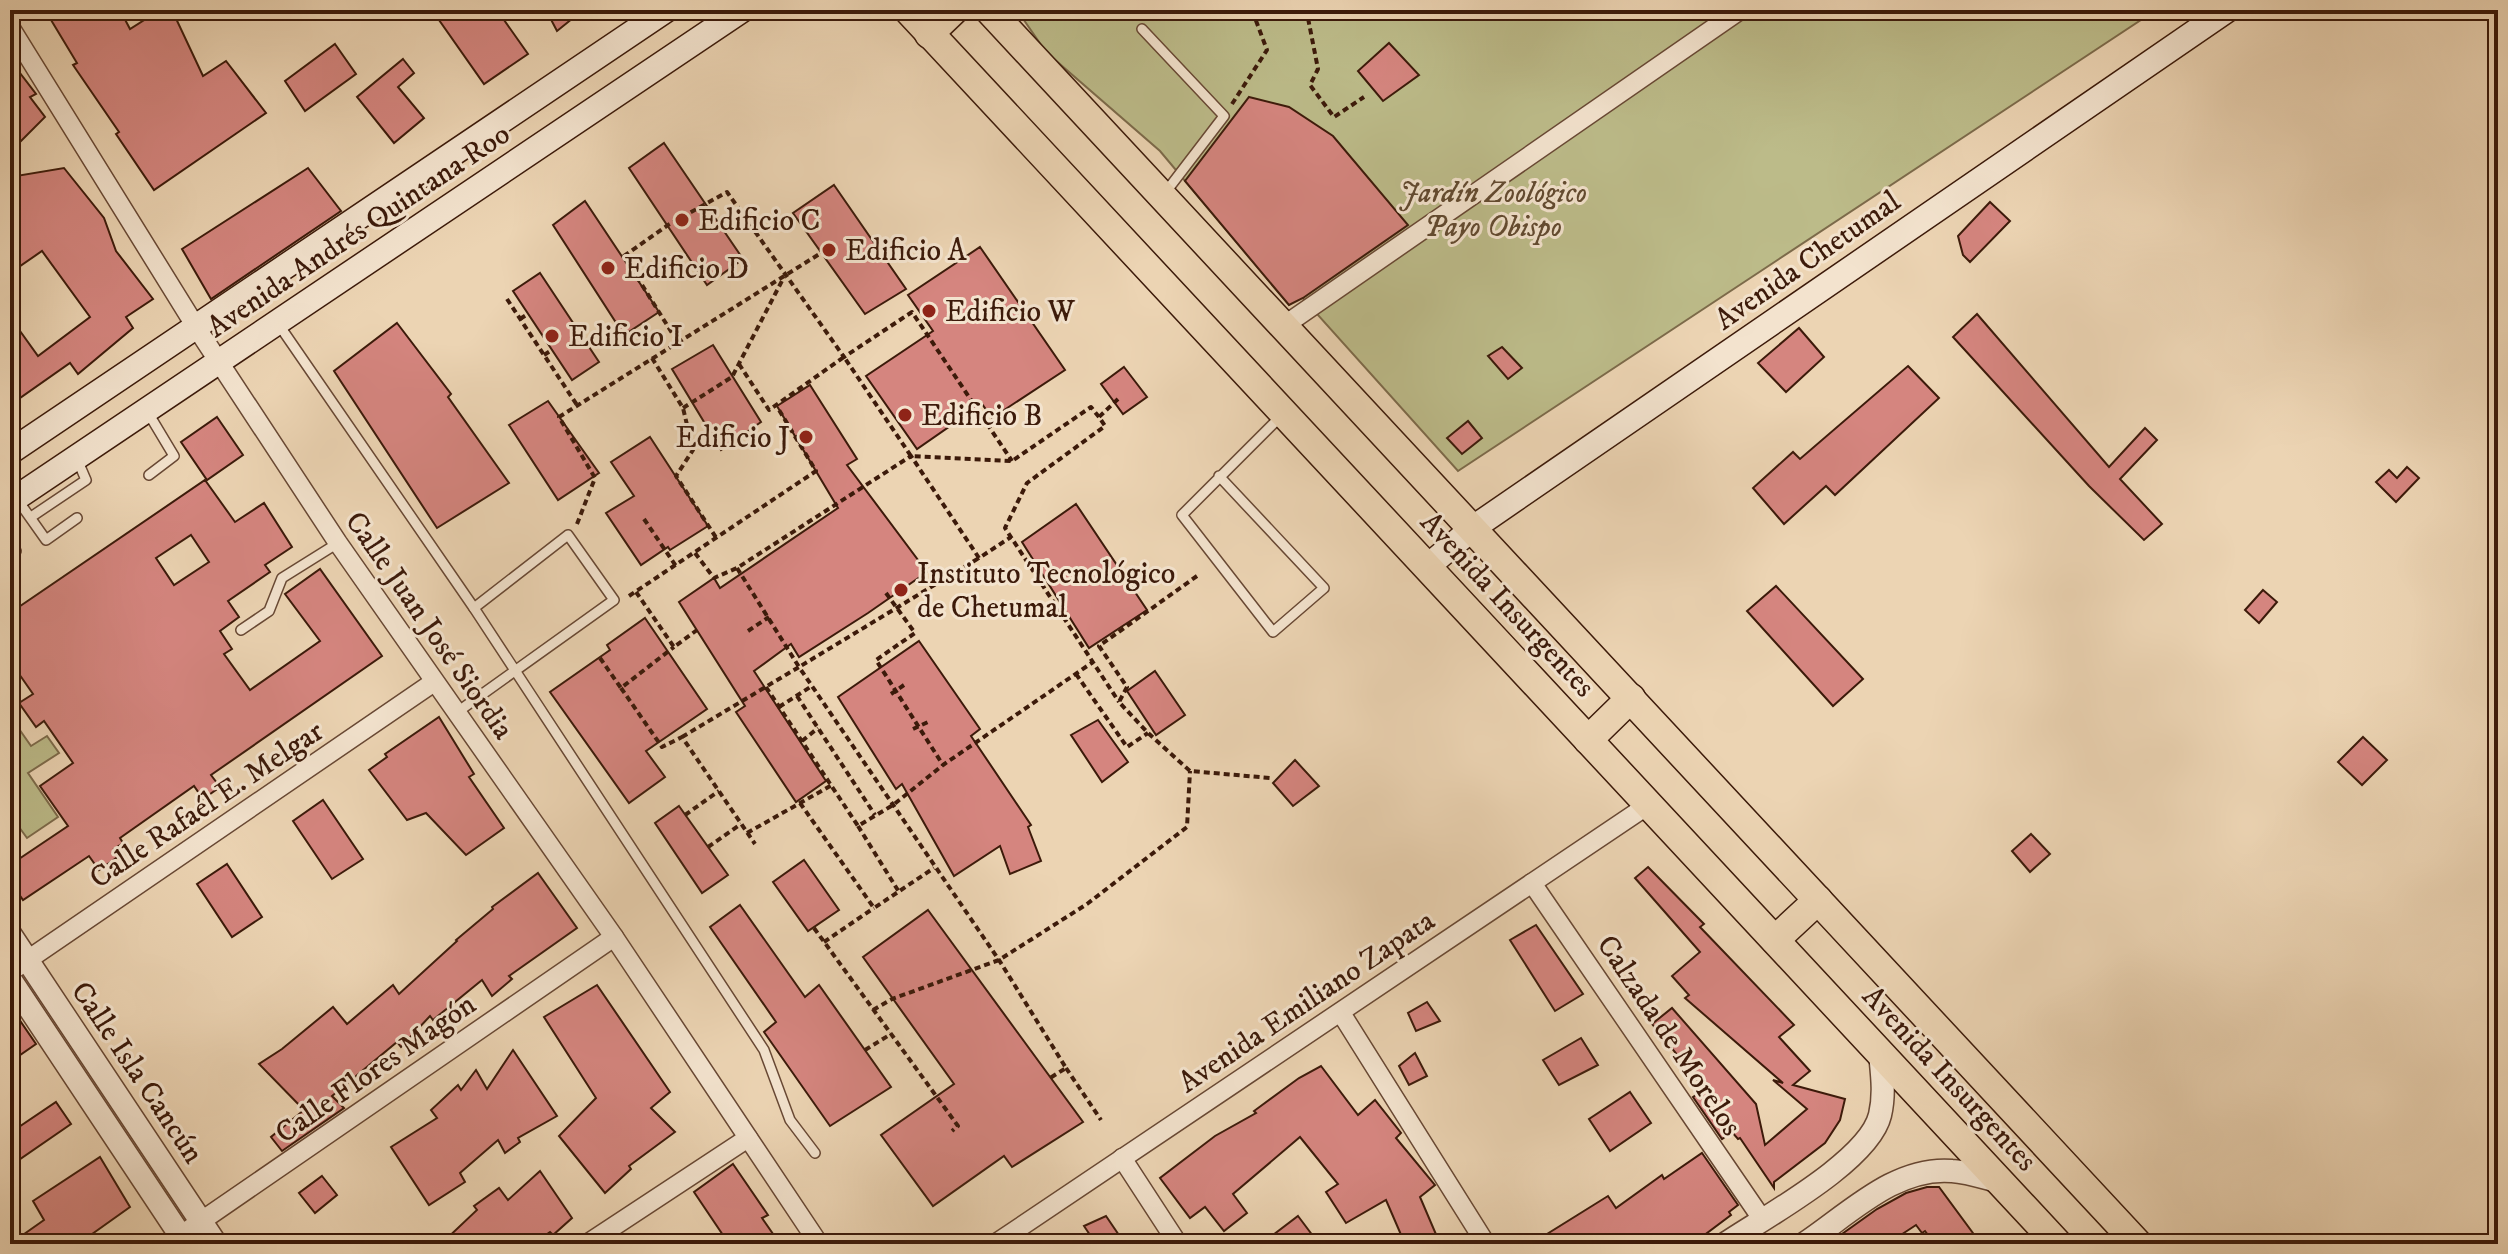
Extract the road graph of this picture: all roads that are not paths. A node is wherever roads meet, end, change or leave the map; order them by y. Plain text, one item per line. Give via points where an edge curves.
1 (666, 10) edge
2 (742, 10) edge
3 (908, 10) edge
4 (954, 10) edge
5 (989, 10) edge
6 (1740, 10) edge
7 (2227, 10) edge
8 (10, 27) edge
9 (1142, 29) dead end
10 (929, 34) junction
11 (1163, 196) junction
12 (277, 323) junction
13 (1285, 325) junction
14 (196, 327) junction
15 (220, 361) junction
16 (147, 411) junction
17 (1283, 414) junction
18 (10, 452) edge
19 (149, 475) dead end
20 (1219, 476) junction
21 (19, 506) edge
22 (77, 518) dead end
23 (1473, 528) junction
24 (10, 542) edge
25 (338, 543) junction
26 (10, 555) edge
27 (1427, 567) junction
28 (474, 608) junction
29 (241, 630) dead end
30 (516, 671) junction
31 (434, 682) junction
32 (1631, 698) junction
33 (456, 713) junction
34 (1588, 740) junction
35 (1648, 805) junction
36 (1532, 883) junction
37 (1818, 900) junction
38 (10, 934) edge
39 (614, 937) junction
40 (1775, 940) junction
41 (19, 966) edge
42 (10, 979) edge
43 (1341, 1013) junction
44 (1880, 1053) junction
45 (748, 1138) junction
46 (815, 1153) dead end
47 (1122, 1158) junction
48 (2001, 1182) junction
49 (1762, 1219) junction
50 (201, 1221) junction
51 (178, 1241) edge
52 (1817, 1241) edge
53 (216, 1244) edge
54 (587, 1244) edge
55 (819, 1244) edge
56 (995, 1244) edge
57 (1178, 1244) edge
58 (1486, 1244) edge
59 (1725, 1244) edge
60 (2058, 1244) edge
61 (2138, 1244) edge

1 - 14 main road, Avenida Andrés Quintana Roo
2 - 12 main road, Avenida Andrés Quintana Roo
3 - 10 main road, Avenida Insurgentes
4 - 10 main road
5 - 11 main road, Avenida Insurgentes
6 - 13 street
7 - 23 main road, Avenida Chetumal
8 - 14 street, Calle Juan José Siordia
9 - 11 lane via 1224,116
10 - 17 main road, Avenida Insurgentes
11 - 13 main road, Avenida Insurgentes
12 - 15 main road, Avenida Andrés Quintana Roo
12 - 28 lane
13 - 23 main road, Avenida Insurgentes
14 - 15 street, Calle Juan José Siordia
14 - 18 main road, Avenida Andrés Quintana Roo
15 - 16 main road, Avenida Andrés Quintana Roo
15 - 25 street, Calle Juan José Siordia
16 - 19 lane via 174,456
16 - 21 main road, Avenida Andrés Quintana Roo via 76,458
17 - 20 lane
17 - 27 main road, Avenida Insurgentes
20 - 20 lane via 1182,515 1273,632 1324,588
21 - 22 lane via 46,540
23 - 27 main road, Avenida Chetumal
23 - 32 main road, Avenida Insurgentes
24 - 26 lane via 16,551
25 - 29 lane via 282,578 269,611
25 - 31 street, Calle Juan José Siordia
27 - 34 main road, Avenida Insurgentes
28 - 30 lane
28 - 30 lane via 568,535 614,600
30 - 33 lane
30 - 46 lane via 764,1050 790,1120
31 - 33 street, Calle Juan José Siordia
31 - 41 street, Calle Rafaél E. Melgar
32 - 34 main road
32 - 37 main road, Avenida Insurgentes
33 - 39 street, Calle Juan José Siordia
34 - 35 main road, Avenida Insurgentes
35 - 36 street, Avenida Emiliano Zapata
35 - 40 main road, Avenida Insurgentes
36 - 43 street, Avenida Emiliano Zapata
36 - 49 street, Calzada de Morelos
37 - 40 main road
37 - 61 main road, Avenida Insurgentes
38 - 41 street, Calle Isla Cancún
39 - 45 street, Calle Juan José Siordia
39 - 50 street, Calle Flores Magón
40 - 44 main road, Avenida Insurgentes
41 - 50 street, Calle Isla Cancún
42 - 51 street, Calle Isla Cancún
43 - 47 street, Avenida Emiliano Zapata
43 - 58 street
44 - 48 main road, Avenida Insurgentes
44 - 49 street via 1880,1118 1866,1141 1826,1177
45 - 54 street
45 - 55 street, Calle Juan José Siordia
47 - 56 street, Avenida Emiliano Zapata
47 - 57 street
48 - 52 street via 1952,1171 1922,1173 1862,1202
48 - 60 main road, Avenida Insurgentes
49 - 59 street
50 - 51 street, Calle Flores Magón
50 - 53 street, Calle Isla Cancún

